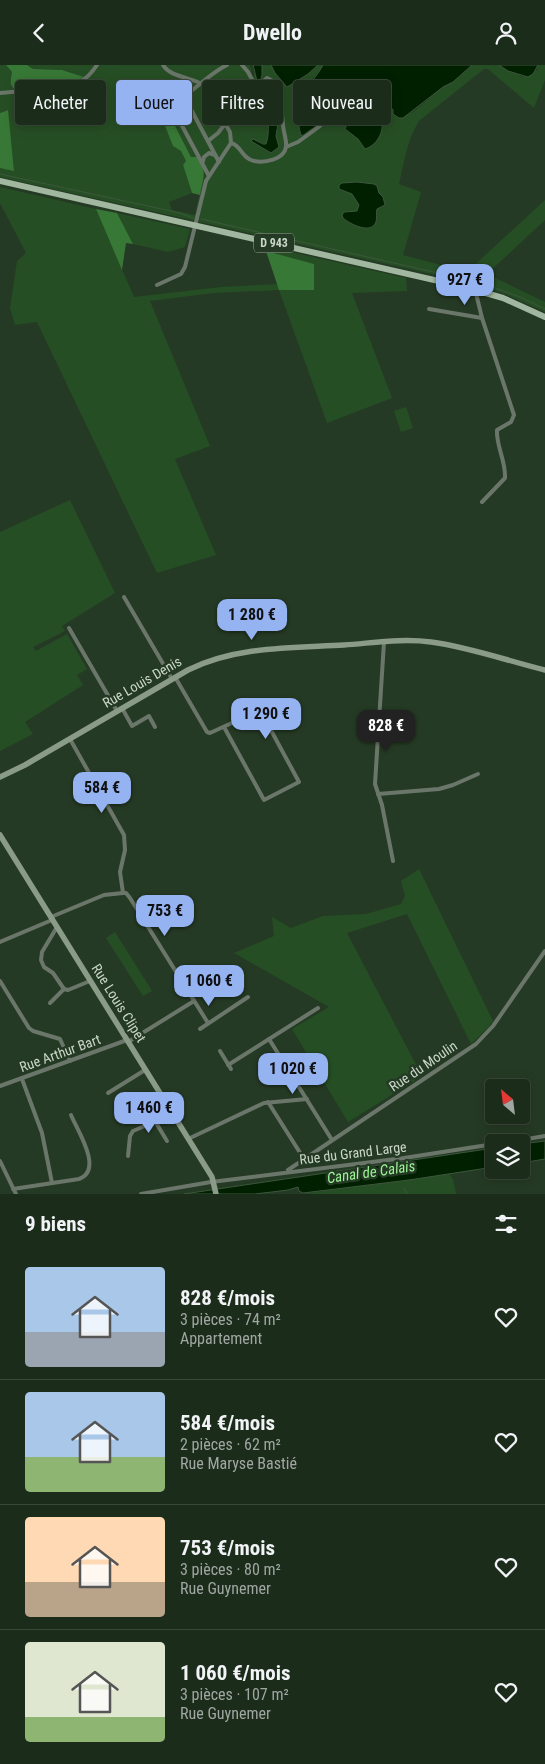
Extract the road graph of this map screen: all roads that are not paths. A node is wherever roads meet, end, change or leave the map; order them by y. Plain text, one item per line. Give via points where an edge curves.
1 (97, 65) edge
2 (163, 65) edge
3 (227, 65) edge
4 (242, 65) edge
5 (206, 80) edge
6 (202, 84) joint
7 (192, 91) edge
8 (0, 93) edge
9 (192, 113) edge
10 (182, 125) edge
11 (224, 125) edge
12 (226, 125) edge
13 (320, 126) dead end
14 (230, 132) junction
15 (208, 141) junction
16 (231, 143) junction
17 (236, 145) junction
18 (286, 147) junction
19 (215, 155) junction
20 (219, 162) junction
21 (204, 165) junction
22 (209, 176) junction
23 (0, 181) edge
24 (195, 225) junction
25 (476, 279) dead end
26 (157, 285) dead end
27 (475, 289) junction
28 (429, 309) dead end
29 (545, 317) edge
30 (482, 318) junction
31 (482, 502) dead end
32 (124, 597) dead end
33 (69, 628) dead end
34 (384, 642) junction
35 (545, 670) edge
36 (173, 678) junction
37 (120, 710) junction
38 (155, 727) dead end
39 (224, 727) junction
40 (70, 739) junction
41 (478, 774) dead end
42 (0, 777) edge
43 (378, 794) junction
44 (0, 836) edge
45 (393, 861) dead end
46 (123, 893) junction
47 (52, 919) junction
48 (57, 927) junction
49 (0, 942) edge
50 (545, 951) edge
51 (0, 981) edge
52 (90, 981) junction
53 (64, 989) junction
54 (248, 997) dead end
55 (194, 1001) junction
56 (50, 1003) dead end
57 (318, 1008) dead end
58 (208, 1023) junction
59 (200, 1029) dead end
60 (269, 1039) junction
61 (128, 1041) junction
62 (220, 1051) dead end
63 (70, 1061) junction
64 (145, 1070) junction
65 (22, 1079) junction
66 (0, 1086) edge
67 (108, 1093) dead end
68 (307, 1099) junction
69 (268, 1102) junction
70 (172, 1114) junction
71 (71, 1115) dead end
72 (155, 1121) junction
73 (545, 1136) edge
74 (530, 1138) edge
75 (188, 1139) junction
76 (332, 1140) junction
77 (167, 1141) dead end
78 (485, 1145) edge
79 (128, 1157) dead end
80 (304, 1159) junction
81 (0, 1161) edge
82 (286, 1171) junction
83 (52, 1183) junction
84 (215, 1183) junction
85 (13, 1189) junction
86 (16, 1194) edge
87 (141, 1194) edge
88 (216, 1194) edge

1 - 8 street via 80,82 67,86
2 - 6 street via 172,73
3 - 5 street
4 - 18 street via 255,85 267,78 271,80 282,107
6 - 7 street
9 - 15 street
10 - 21 street
11 - 15 street
12 - 14 street
13 - 18 street
14 - 16 street
14 - 17 street
15 - 19 street
16 - 17 street
16 - 20 street
17 - 18 street via 246,158 256,162 278,158
19 - 20 street
19 - 21 street via 205,155
20 - 22 street
21 - 22 street
22 - 24 street
23 - 24 main road, D 943
24 - 26 street via 181,274
24 - 27 main road, D 943
25 - 27 street
27 - 29 main road, D 943
27 - 30 street
28 - 30 street
30 - 31 street via 514,415 511,422 497,429 505,477
32 - 36 street
33 - 37 street
34 - 35 street, Rue Louis Denis via 440,643
34 - 36 street, Rue Louis Denis via 242,652 206,662
34 - 43 street via 375,767
36 - 37 street, Rue Louis Denis
36 - 39 street via 207,732
37 - 38 street via 132,726 149,716
37 - 40 street, Rue Louis Denis
39 - 39 street via 260,711 299,782 264,800
40 - 42 street, Rue Louis Denis
40 - 46 street via 124,835 125,850 120,872
41 - 43 street via 439,789
43 - 45 street
44 - 47 street, Rue Louis Clipet
46 - 47 street via 104,895
46 - 55 street via 130,898
47 - 48 street, Rue Louis Clipet
47 - 49 street
48 - 52 street, Rue Louis Clipet
48 - 53 street via 42,952 41,960
50 - 76 street, Rue du Moulin via 492,1027 476,1044
51 - 63 street via 29,1028 60,1039
52 - 53 street
52 - 61 street, Rue Louis Clipet
53 - 56 street
54 - 58 street
55 - 58 street
55 - 61 street, Rue Arthur Bart
57 - 60 street
58 - 59 street
60 - 62 street via 230,1067
60 - 68 street
61 - 63 street, Rue Arthur Bart
61 - 64 street, Rue Louis Clipet
63 - 65 street, Rue Arthur Bart
64 - 67 street
64 - 70 street, Rue Louis Clipet
65 - 66 street, Rue Arthur Bart
65 - 83 street via 42,1133
68 - 69 street
68 - 76 street
69 - 75 street
69 - 80 street
70 - 72 street
70 - 75 street, Rue Louis Clipet
71 - 83 street via 88,1151 89,1170 82,1178
72 - 77 street
72 - 79 street via 132,1133
73 - 74 street
75 - 84 street, Rue Louis Clipet
76 - 80 street, Rue du Moulin
78 - 82 street, Rue du Grand Large
80 - 82 street, Rue du Moulin
81 - 85 street
82 - 84 street, Rue du Grand Large
83 - 85 street
84 - 87 street, Rue du Grand Large
84 - 88 street
85 - 86 street

